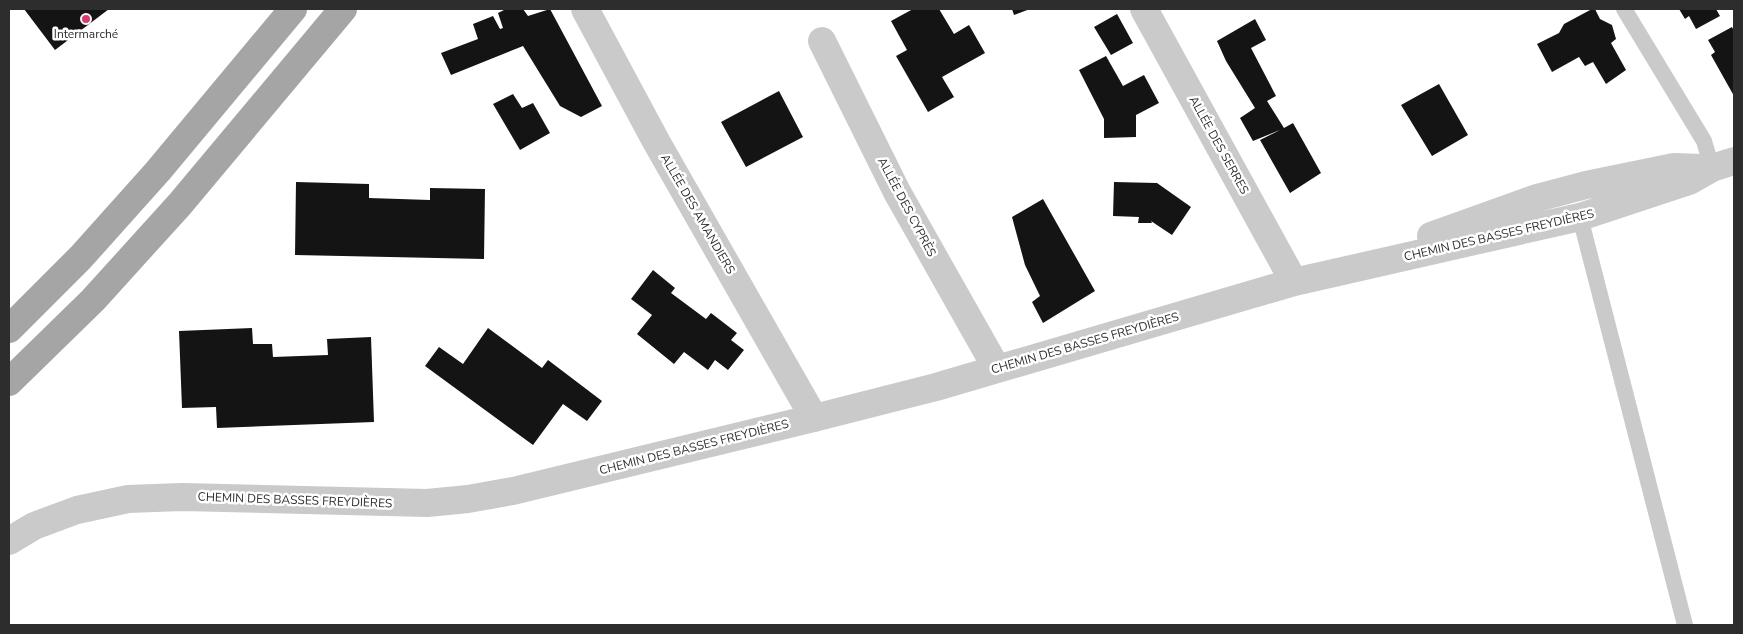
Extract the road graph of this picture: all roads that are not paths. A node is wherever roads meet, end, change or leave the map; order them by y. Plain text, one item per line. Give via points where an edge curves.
1 (293, 9) edge
2 (343, 9) edge
3 (584, 9) edge
4 (1144, 9) edge
5 (1624, 9) edge
6 (822, 41) dead end
7 (1723, 165) edge
8 (1580, 217) junction
9 (1369, 265) junction
10 (1294, 282) junction
11 (9, 329) edge
12 (998, 369) junction
13 (9, 382) edge
14 (814, 418) junction
15 (9, 541) edge
16 (1685, 625) edge

1 - 11 main road via 158,171 81,257
2 - 13 main road via 180,204 93,300
3 - 14 street, ALLÉE DES AMANDIERS
4 - 10 street, ALLÉE DES SERRES
5 - 7 lane via 1704,142
6 - 12 street, ALLÉE DES CYPRÈS via 897,192
7 - 8 street, CHEMIN DES BASSES FREYDIÈRES via 1689,181
7 - 9 street, CHEMIN DES BASSES FREYDIÈRES via 1674,167 1537,198 1417,241
8 - 9 street, CHEMIN DES BASSES FREYDIÈRES
8 - 16 lane
9 - 10 street, CHEMIN DES BASSES FREYDIÈRES
10 - 12 street, CHEMIN DES BASSES FREYDIÈRES
12 - 14 street, CHEMIN DES BASSES FREYDIÈRES
14 - 15 street, CHEMIN DES BASSES FREYDIÈRES via 468,499 427,503 182,497 128,499 69,513 34,526

